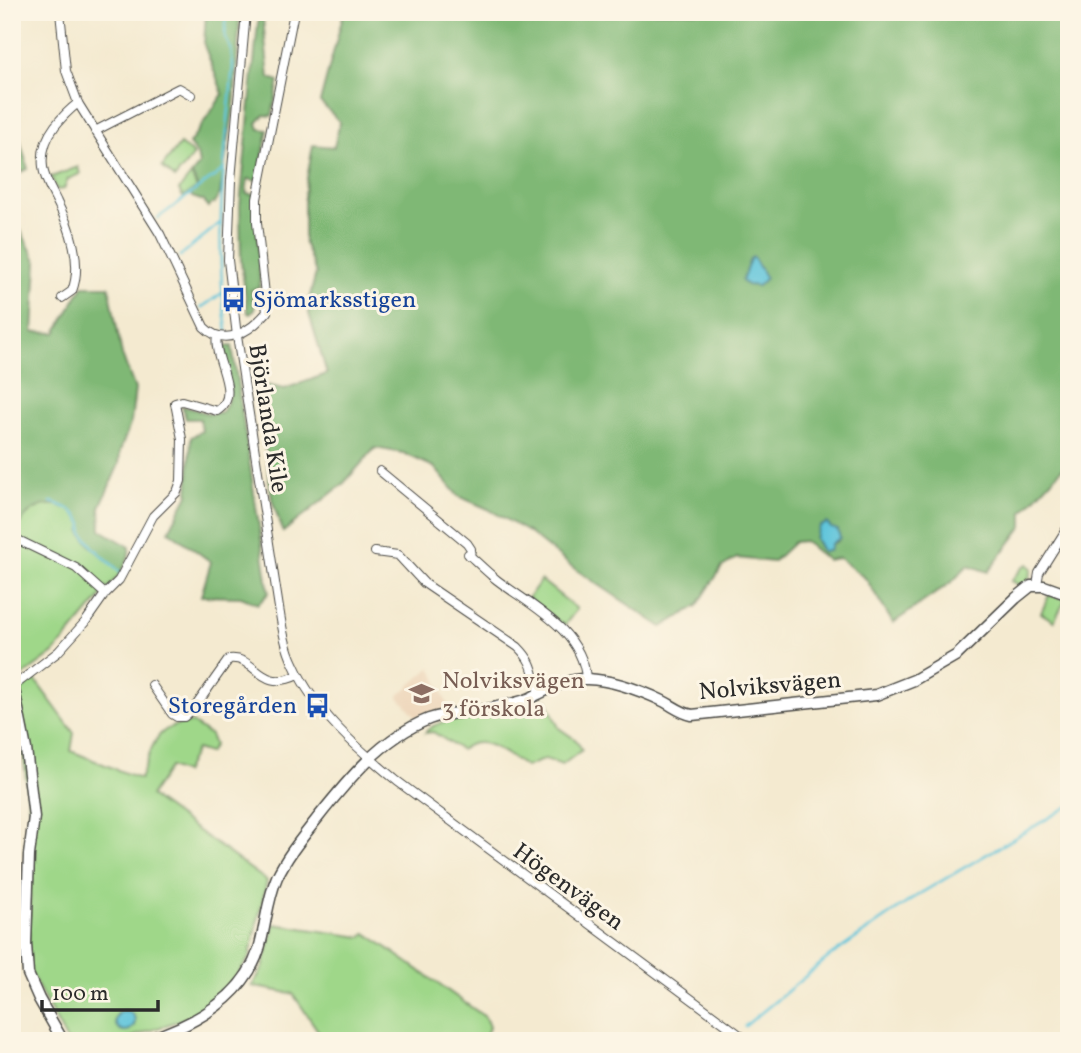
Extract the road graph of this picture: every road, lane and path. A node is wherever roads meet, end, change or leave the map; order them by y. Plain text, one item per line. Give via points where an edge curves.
1 (246, 12) edge
2 (294, 12) edge
3 (63, 14) edge
4 (191, 95) dead end
5 (78, 103) junction
6 (95, 131) junction
7 (62, 298) dead end
8 (237, 335) junction
9 (217, 336) junction
10 (380, 471) dead end
11 (1069, 525) edge
12 (12, 537) edge
13 (375, 552) dead end
14 (1037, 585) junction
15 (105, 594) junction
16 (1069, 596) edge
17 (298, 675) junction
18 (586, 678) junction
19 (14, 682) edge
20 (152, 685) dead end
21 (539, 693) junction
22 (370, 758) junction
23 (63, 1041) edge
24 (144, 1041) edge
25 (748, 1041) edge

1 - 8 street, Björlanda Kile via 228,231
2 - 8 street via 257,199 267,312
3 - 5 street via 65,71
4 - 6 street via 179,88
5 - 6 street
5 - 7 street via 46,140 42,159 75,260 75,284
6 - 9 street via 160,234 204,327
8 - 9 street
8 - 17 street, Björlanda Kile via 282,628
9 - 15 street via 216,351 228,395 225,406 211,411 175,403 181,439 179,488 153,516 119,580
10 - 18 street via 467,543 469,555 496,579 560,626 583,664
11 - 14 street via 1039,573
12 - 15 street via 76,568
13 - 21 street via 398,555 424,583 518,647 529,658
14 - 16 street
14 - 18 street, Nolviksvägen via 1016,598 957,656 876,695 692,715 634,691
15 - 19 street via 58,652
17 - 20 street via 276,681 236,658 229,659 195,707 177,718
17 - 22 street, Björlanda Kile via 317,705
18 - 21 street
19 - 23 street via 34,817 29,855 28,974
21 - 22 street via 506,705 438,716 412,727
22 - 24 street via 286,860 271,893 259,949 242,981 196,1020
22 - 25 street, Högenvägen

